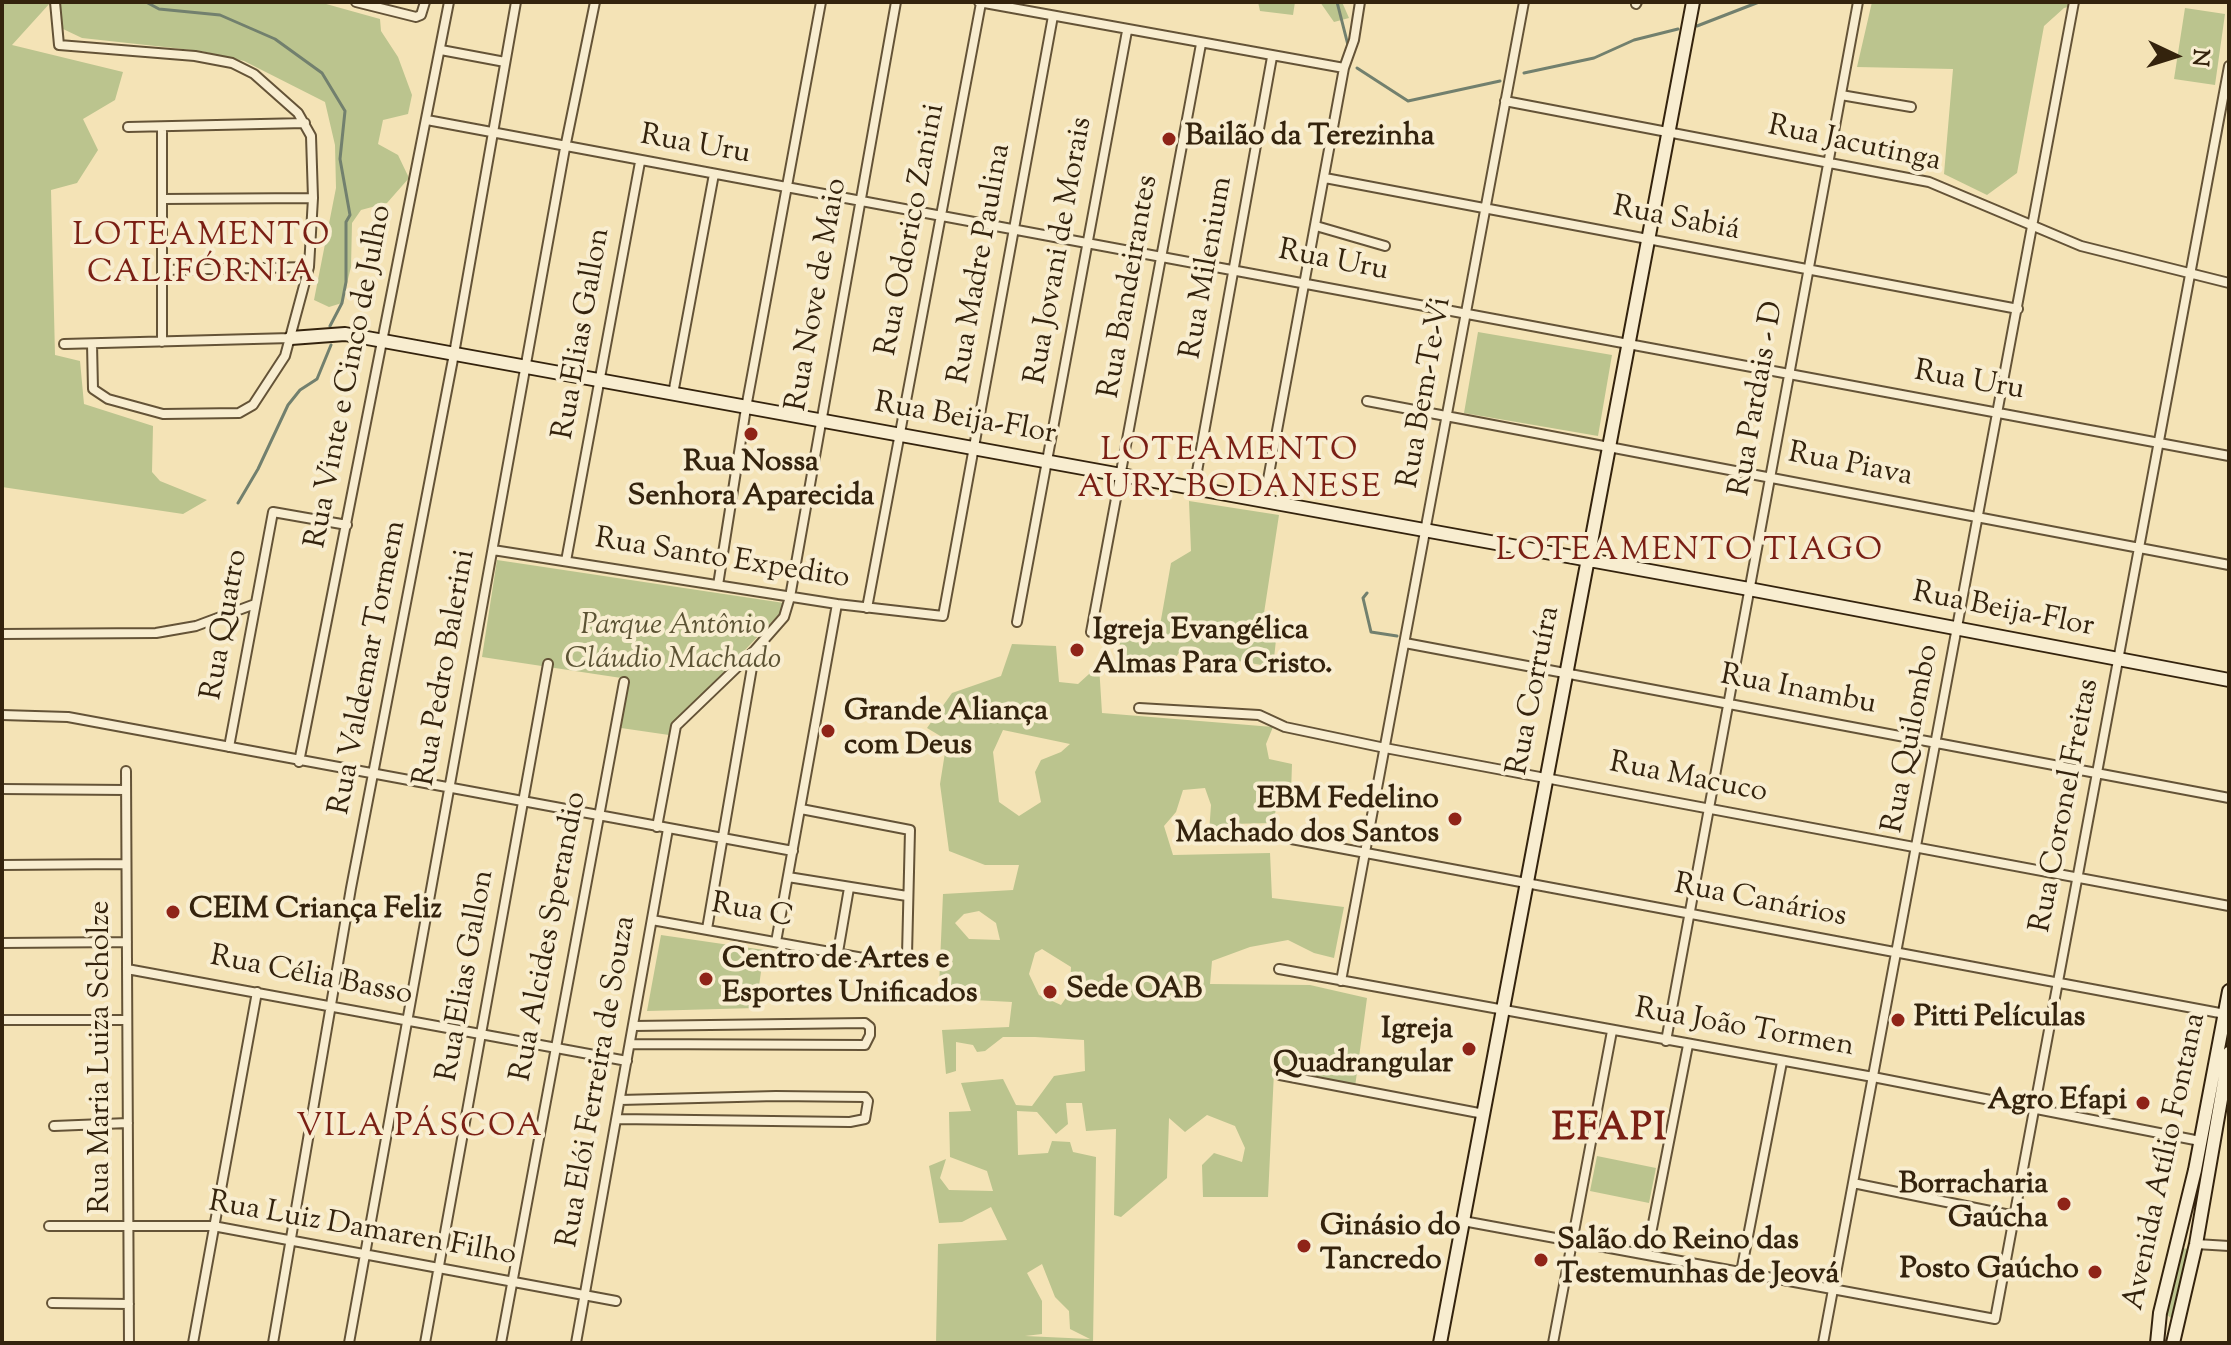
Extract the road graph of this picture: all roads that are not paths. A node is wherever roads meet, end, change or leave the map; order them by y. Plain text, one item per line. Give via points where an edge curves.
1 (55, 2) edge
2 (356, 2) edge
3 (425, 2) edge
4 (449, 2) edge
5 (516, 2) edge
6 (595, 2) edge
7 (821, 2) edge
8 (896, 2) edge
9 (979, 2) edge
10 (1360, 2) edge
11 (1524, 2) edge
12 (1693, 2) edge
13 (1858, 2) edge
14 (2074, 2) edge
15 (1053, 16) junction
16 (1127, 31) junction
17 (1201, 44) junction
18 (441, 50) junction
19 (1272, 57) junction
20 (505, 62) junction
21 (2229, 66) edge
22 (1344, 68) junction
23 (1841, 95) junction
24 (1505, 101) junction
25 (1911, 107) dead end
26 (427, 120) junction
27 (305, 123) junction
28 (128, 127) dead end
29 (162, 128) junction
30 (494, 134) junction
31 (1668, 134) junction
32 (565, 148) junction
33 (640, 162) junction
34 (1828, 164) junction
35 (714, 174) junction
36 (1325, 178) junction
37 (785, 186) junction
38 (313, 198) junction
39 (163, 199) junction
40 (861, 201) junction
41 (1485, 210) junction
42 (939, 215) junction
43 (1316, 226) junction
44 (2033, 226) junction
45 (1013, 229) junction
46 (1648, 239) junction
47 (1086, 241) junction
48 (1385, 246) dead end
49 (1160, 256) junction
50 (309, 267) junction
51 (1233, 269) junction
52 (162, 270) junction
53 (1807, 270) junction
54 (2190, 275) junction
55 (1306, 282) junction
56 (2229, 283) edge
57 (2018, 309) junction
58 (1465, 313) junction
59 (291, 338) junction
60 (382, 341) junction
61 (162, 342) junction
62 (1627, 343) junction
63 (64, 344) dead end
64 (92, 344) junction
65 (454, 354) junction
66 (526, 367) junction
67 (1788, 374) junction
68 (600, 381) junction
69 (673, 394) junction
70 (1367, 401) dead end
71 (746, 408) junction
72 (1998, 414) junction
73 (1447, 419) junction
74 (820, 421) junction
75 (898, 436) junction
76 (2159, 444) junction
77 (1606, 447) junction
78 (973, 449) junction
79 (2229, 456) edge
80 (1048, 462) junction
81 (1120, 475) junction
82 (1769, 476) junction
83 (1194, 488) junction
84 (1264, 501) junction
85 (1979, 516) junction
86 (347, 525) junction
87 (1426, 530) junction
88 (2140, 548) junction
89 (493, 550) junction
90 (566, 561) junction
91 (1587, 561) junction
92 (2229, 565) edge
93 (718, 585) junction
94 (1749, 589) junction
95 (790, 597) junction
96 (255, 604) junction
97 (837, 604) junction
98 (867, 608) junction
99 (943, 616) joint
100 (1017, 622) dead end
101 (1958, 630) junction
102 (1091, 632) dead end
103 (2, 634) edge
104 (1405, 643) junction
105 (755, 650) junction
106 (2119, 660) junction
107 (548, 664) dead end
108 (1567, 671) junction
109 (2229, 680) edge
110 (624, 682) dead end
111 (1728, 702) junction
112 (1139, 708) dead end
113 (2, 715) edge
114 (1936, 744) junction
115 (229, 747) junction
116 (1385, 748) junction
117 (299, 762) junction
118 (126, 771) dead end
119 (2098, 774) junction
120 (375, 775) junction
121 (1547, 777) junction
122 (2, 789) edge
123 (450, 789) junction
124 (126, 790) junction
125 (2229, 798) edge
126 (523, 802) junction
127 (1708, 808) junction
128 (801, 809) junction
129 (599, 816) junction
130 (657, 827) junction
131 (668, 829) junction
132 (1286, 838) dead end
133 (725, 839) junction
134 (1916, 850) junction
135 (793, 851) junction
136 (1365, 853) junction
137 (126, 864) junction
138 (2, 865) edge
139 (788, 877) junction
140 (2078, 880) junction
141 (1526, 882) junction
142 (849, 888) junction
143 (907, 896) junction
144 (2229, 906) edge
145 (1689, 914) junction
146 (652, 920) junction
147 (707, 929) junction
148 (127, 942) junction
149 (776, 942) junction
150 (2, 943) edge
151 (838, 952) junction
152 (1896, 954) junction
153 (127, 969) junction
154 (1279, 969) dead end
155 (1341, 981) junction
156 (2059, 984) junction
157 (2229, 991) edge
158 (257, 992) junction
159 (332, 1007) junction
160 (1503, 1011) junction
161 (2225, 1014) junction
162 (2, 1020) edge
163 (127, 1020) junction
164 (408, 1021) junction
165 (633, 1026) junction
166 (1612, 1031) junction
167 (482, 1035) junction
168 (1666, 1041) junction
169 (630, 1044) junction
170 (1688, 1045) junction
171 (554, 1048) junction
172 (2229, 1053) edge
173 (627, 1061) junction
174 (1782, 1062) junction
175 (1280, 1075) dead end
176 (1873, 1077) junction
177 (620, 1100) junction
178 (2035, 1109) junction
179 (1484, 1114) junction
180 (617, 1119) junction
181 (128, 1123) junction
182 (54, 1126) dead end
183 (2200, 1141) junction
184 (1853, 1183) junction
185 (2015, 1216) junction
186 (1463, 1221) junction
187 (129, 1224) junction
188 (49, 1226) dead end
189 (213, 1226) junction
190 (2175, 1239) junction
191 (290, 1240) junction
192 (1573, 1241) junction
193 (2196, 1244) junction
194 (2229, 1246) edge
195 (365, 1254) junction
196 (1647, 1254) junction
197 (439, 1268) junction
198 (1741, 1272) junction
199 (512, 1282) junction
200 (1834, 1286) junction
201 (585, 1296) junction
202 (616, 1301) dead end
203 (52, 1303) dead end
204 (129, 1304) junction
205 (2160, 1313) junction
206 (2179, 1319) junction
207 (129, 1343) edge
208 (193, 1343) edge
209 (273, 1343) edge
210 (349, 1343) edge
211 (425, 1343) edge
212 (501, 1343) edge
213 (576, 1343) edge
214 (1440, 1343) edge
215 (1553, 1343) edge
216 (1823, 1343) edge
217 (2157, 1343) edge
218 (2173, 1343) edge

1 - 27 street via 59,45 232,63 254,74
2 - 3 street via 416,17
4 - 18 street, Rua Vinte e Cinco de Julho
5 - 20 street, Rua Valdemar Tormem
6 - 32 street, Rua Pedro Balerini
7 - 37 street
8 - 40 street, Rua Nove de Maio
9 - 15 street
9 - 42 street, Rua Odorico Zanini
10 - 22 street
11 - 24 street, Rua Bem-Te-Vi
12 - 31 street, Rua Corruíra
13 - 23 street, Rua Pardais - D
14 - 44 street, Rua Quilombo
15 - 16 street
15 - 45 street, Rua Madre Paulina
16 - 17 street
16 - 47 street, Rua Jovani de Morais
17 - 19 street
17 - 49 street, Rua Bandeirantes
18 - 20 street
18 - 26 street, Rua Vinte e Cinco de Julho
19 - 22 street
19 - 51 street, Rua Milenium
20 - 30 street, Rua Valdemar Tormem
21 - 54 street, Rua Coronel Freitas
22 - 36 street
23 - 25 street
23 - 34 street, Rua Pardais - D
24 - 31 street, Rua Jacutinga
24 - 41 street, Rua Bem-Te-Vi
26 - 30 street, Rua Uru
26 - 60 street, Rua Vinte e Cinco de Julho
27 - 29 street
27 - 38 street via 311,136
28 - 29 street
29 - 39 street
30 - 32 street, Rua Uru
30 - 65 street, Rua Valdemar Tormem
31 - 34 street, Rua Jacutinga
31 - 46 street, Rua Corruíra
32 - 33 street, Rua Uru
32 - 66 street, Rua Pedro Balerini
33 - 35 street, Rua Uru
33 - 68 street, Rua Elias Gallon
34 - 44 street, Rua Jacutinga via 1929,182
34 - 53 street, Rua Pardais - D
35 - 37 street, Rua Uru
35 - 69 street
36 - 41 street, Rua Sabiá
36 - 43 street
37 - 40 street, Rua Uru
37 - 71 street
38 - 39 street
38 - 50 street
39 - 52 street
40 - 42 street, Rua Uru
40 - 74 street, Rua Nove de Maio
41 - 46 street, Rua Sabiá
41 - 58 street, Rua Bem-Te-Vi
42 - 45 street, Rua Uru
42 - 75 street, Rua Odorico Zanini
43 - 48 street
43 - 55 street
44 - 54 street, Rua Jacutinga via 2081,246
44 - 57 street, Rua Quilombo
45 - 47 street, Rua Uru
45 - 78 street, Rua Madre Paulina
46 - 53 street, Rua Sabiá
46 - 62 street, Rua Corruíra
47 - 49 street, Rua Uru
47 - 80 street, Rua Jovani de Morais
49 - 51 street, Rua Uru
49 - 81 street, Rua Bandeirantes
50 - 52 street
50 - 59 street
51 - 55 street, Rua Uru
51 - 83 street, Rua Milenium
52 - 61 street
53 - 57 street, Rua Sabiá
53 - 67 street, Rua Pardais - D
54 - 56 street, Rua Jacutinga
54 - 76 street, Rua Coronel Freitas
55 - 58 street, Rua Uru
55 - 84 street
57 - 72 street, Rua Quilombo
58 - 62 street, Rua Uru
58 - 73 street, Rua Bem-Te-Vi
59 - 60 street, Rua Beija-Flor via 345,334
59 - 61 street, Rua Beija-Flor
59 - 64 street via 253,405 239,413 163,414 108,399 93,389
60 - 65 street, Rua Beija-Flor
60 - 86 street, Rua Vinte e Cinco de Julho
61 - 64 street, Rua Beija-Flor
62 - 67 street, Rua Uru
62 - 77 street, Rua Corruíra
63 - 64 street, Rua Beija-Flor
65 - 66 street, Rua Beija-Flor
65 - 120 street, Rua Valdemar Tormem
66 - 68 street, Rua Beija-Flor
66 - 89 street, Rua Pedro Balerini
67 - 72 street, Rua Uru
67 - 82 street, Rua Pardais - D
68 - 69 street, Rua Beija-Flor
68 - 90 street, Rua Elias Gallon
69 - 71 street, Rua Beija-Flor
70 - 73 street, Rua Piava
71 - 74 street, Rua Beija-Flor
71 - 93 street
72 - 76 street, Rua Uru
72 - 85 street, Rua Quilombo
73 - 77 street, Rua Piava
73 - 87 street, Rua Bem-Te-Vi
74 - 75 street, Rua Beija-Flor
74 - 95 street, Rua Nove de Maio
75 - 78 street, Rua Beija-Flor
75 - 98 street, Rua Odorico Zanini
76 - 79 street, Rua Uru
76 - 88 street, Rua Coronel Freitas
77 - 82 street, Rua Piava
77 - 91 street, Rua Corruíra
78 - 80 street, Rua Beija-Flor
78 - 99 street, Rua Madre Paulina
80 - 81 street, Rua Beija-Flor
80 - 100 street, Rua Jovani de Morais
81 - 83 street, Rua Beija-Flor
81 - 102 street, Rua Bandeirantes
82 - 85 street, Rua Piava
82 - 94 street, Rua Pardais - D
83 - 84 street, Rua Beija-Flor
84 - 87 street, Rua Beija-Flor
85 - 88 street, Rua Piava
85 - 101 street, Rua Quilombo
86 - 96 street, Rua Quatro via 273,512
86 - 117 street, Rua Vinte e Cinco de Julho
87 - 91 street, Rua Beija-Flor
87 - 104 street, Rua Bem-Te-Vi
88 - 92 street, Rua Piava
88 - 106 street, Rua Coronel Freitas
89 - 90 street, Rua Santo Expedito
89 - 123 street, Rua Pedro Balerini
90 - 93 street, Rua Santo Expedito
91 - 94 street, Rua Beija-Flor
91 - 108 street, Rua Corruíra
93 - 95 street, Rua Santo Expedito
94 - 101 street, Rua Beija-Flor
94 - 111 street, Rua Pardais - D
95 - 97 street, Rua Santo Expedito
95 - 105 street, Rua Nove de Maio via 784,617
96 - 103 street via 196,626 156,633
96 - 115 street, Rua Quatro
97 - 98 street, Rua Santo Expedito
97 - 128 street
98 - 99 street, Rua Santo Expedito
101 - 106 street, Rua Beija-Flor
101 - 114 street, Rua Quilombo
104 - 108 street, Rua Inambu
104 - 116 street, Rua Bem-Te-Vi
105 - 130 street, Rua Nove de Maio via 676,726
105 - 133 street
106 - 109 street, Rua Beija-Flor
106 - 119 street, Rua Coronel Freitas
107 - 126 street, Rua Elias Gallon
108 - 111 street, Rua Inambu
108 - 121 street, Rua Corruíra
110 - 129 street, Rua Alcides Sperandio
111 - 114 street, Rua Inambu
111 - 127 street, Rua Pardais - D
112 - 116 street, Rua Macuco via 1259,715 1285,727
113 - 115 street via 55,715
114 - 119 street, Rua Inambu
114 - 134 street, Rua Quilombo
115 - 117 street
116 - 121 street, Rua Macuco
116 - 136 street, Rua Bem-Te-Vi
117 - 120 street
118 - 124 street, Rua Maria Luiza Scholze
119 - 125 street, Rua Inambu
119 - 140 street, Rua Coronel Freitas
120 - 123 street
120 - 159 street, Rua Valdemar Tormem
121 - 127 street, Rua Macuco
121 - 141 street, Rua Corruíra
122 - 124 street
123 - 126 street
123 - 164 street, Rua Pedro Balerini
124 - 137 street, Rua Maria Luiza Scholze
126 - 129 street
126 - 167 street, Rua Elias Gallon
127 - 134 street, Rua Macuco
127 - 145 street, Rua Pardais - D
128 - 135 street
128 - 143 street via 910,830
129 - 130 street
129 - 171 street, Rua Alcides Sperandio
130 - 131 street
131 - 133 street
131 - 146 street, Rua Elói Ferreira de Souza
132 - 136 street, Rua Canários
133 - 135 street
133 - 147 street
134 - 140 street, Rua Macuco
134 - 152 street, Rua Quilombo
135 - 139 street
136 - 141 street, Rua Canários
136 - 155 street, Rua Bem-Te-Vi
137 - 138 street
137 - 148 street, Rua Maria Luiza Scholze
139 - 142 street
139 - 149 street
140 - 144 street, Rua Macuco
140 - 156 street, Rua Coronel Freitas
141 - 145 street, Rua Canários
141 - 160 street, Rua Corruíra
142 - 143 street
142 - 151 street
143 - 151 street, Rua C via 904,961
145 - 152 street, Rua Canários
145 - 168 street, Rua Pardais - D
146 - 147 street, Rua C
146 - 165 street, Rua Elói Ferreira de Souza
147 - 149 street, Rua C
148 - 150 street
148 - 153 street, Rua Maria Luiza Scholze
149 - 151 street, Rua C
152 - 156 street, Rua Canários
152 - 176 street, Rua Quilombo
153 - 158 street, Rua Célia Basso
153 - 163 street, Rua Maria Luiza Scholze
154 - 155 street, Rua João Tormen
155 - 160 street, Rua João Tormen
156 - 161 street, Rua Canários
156 - 178 street, Rua Coronel Freitas
157 - 161 street, Avenida Atílio Fontana
158 - 159 street, Rua Célia Basso
158 - 189 street
159 - 164 street, Rua Célia Basso
159 - 191 street, Rua Valdemar Tormem
160 - 166 street, Rua João Tormen
160 - 179 street, Rua Corruíra
161 - 183 street, Avenida Atílio Fontana
162 - 163 street
163 - 181 street, Rua Maria Luiza Scholze
164 - 167 street, Rua Célia Basso
164 - 195 street, Rua Pedro Balerini
165 - 169 street, Rua Elói Ferreira de Souza
165 - 169 street via 865,1023 870,1035 865,1045
166 - 168 street, Rua João Tormen
166 - 192 street
167 - 171 street, Rua Célia Basso
167 - 197 street, Rua Elias Gallon
168 - 170 street, Rua João Tormen
169 - 173 street, Rua Elói Ferreira de Souza
170 - 174 street, Rua João Tormen
170 - 196 street
171 - 173 street, Rua Célia Basso
171 - 199 street, Rua Alcides Sperandio
172 - 193 street, Avenida Atílio Fontana
173 - 177 street, Rua Elói Ferreira de Souza
174 - 176 street, Rua João Tormen
174 - 198 street
175 - 179 street
176 - 178 street, Rua João Tormen
176 - 184 street, Rua Quilombo
177 - 180 street, Rua Elói Ferreira de Souza
177 - 180 street via 776,1096 868,1101 865,1119 850,1122
178 - 183 street, Rua João Tormen
178 - 185 street, Rua Coronel Freitas
179 - 186 street, Rua Corruíra
180 - 201 street, Rua Elói Ferreira de Souza
181 - 182 street
181 - 187 street, Rua Maria Luiza Scholze
183 - 190 street, Avenida Atílio Fontana
184 - 185 street
184 - 200 street, Rua Quilombo
185 - 200 street, Rua Coronel Freitas via 1995,1319
186 - 192 street
186 - 214 street, Rua Corruíra
187 - 188 street, Rua Luiz Damaren Filho
187 - 189 street, Rua Luiz Damaren Filho
187 - 204 street, Rua Maria Luiza Scholze
189 - 191 street, Rua Luiz Damaren Filho
189 - 208 street
190 - 193 street
190 - 205 street, Avenida Atílio Fontana
191 - 195 street, Rua Luiz Damaren Filho
191 - 209 street, Rua Valdemar Tormem
192 - 196 street
192 - 215 street
193 - 194 street
193 - 206 street, Avenida Atílio Fontana
195 - 197 street, Rua Luiz Damaren Filho
195 - 210 street, Rua Pedro Balerini
196 - 198 street
197 - 199 street, Rua Luiz Damaren Filho
197 - 211 street, Rua Elias Gallon
198 - 200 street
199 - 201 street, Rua Luiz Damaren Filho
199 - 212 street, Rua Alcides Sperandio
200 - 216 street, Rua Quilombo
201 - 202 street, Rua Luiz Damaren Filho
201 - 213 street, Rua Elói Ferreira de Souza
203 - 204 street
204 - 207 street, Rua Maria Luiza Scholze
205 - 206 street via 2168,1320
205 - 217 street, Avenida Atílio Fontana
206 - 218 street, Avenida Atílio Fontana

